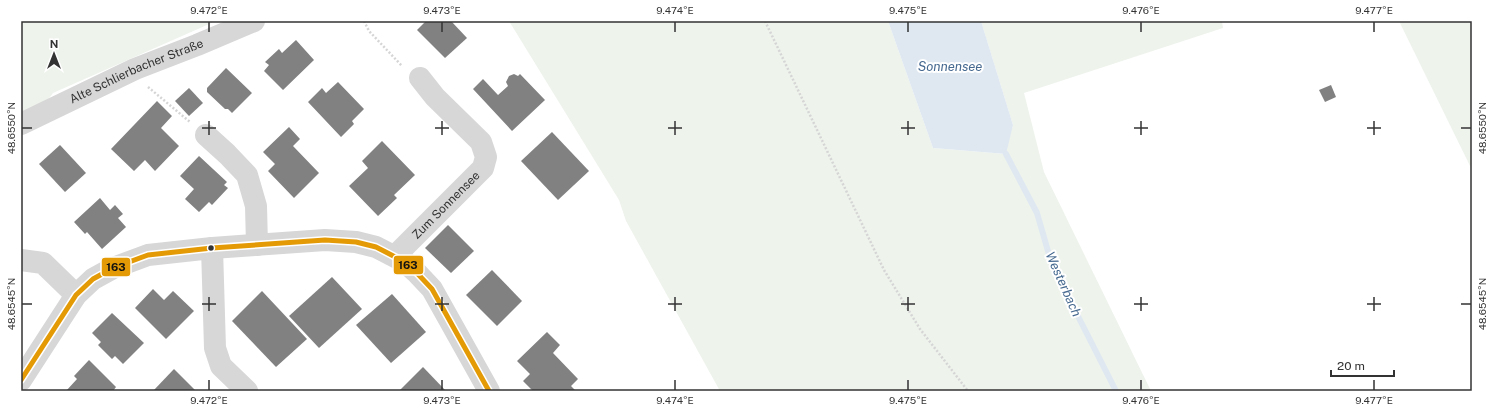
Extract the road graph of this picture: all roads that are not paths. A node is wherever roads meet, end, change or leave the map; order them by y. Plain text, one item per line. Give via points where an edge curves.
1 (254, 21) edge
2 (420, 78) road end
3 (21, 124) edge
4 (206, 135) road end
5 (257, 245) junction
6 (212, 248) junction
7 (395, 256) junction
8 (21, 260) edge
9 (76, 295) junction
10 (21, 380) edge
11 (247, 391) edge
12 (489, 391) edge

1 - 3 street, Alte Schlierbacher Straße via 135,69
2 - 7 street, Zum Sonnensee via 435,97 481,142 486,157 483,168
4 - 5 street via 247,175 256,206
5 - 6 street
5 - 7 street via 325,240 356,242 376,247
6 - 9 street via 148,255 113,268 93,280
6 - 11 street via 215,348 221,366
7 - 12 street via 416,272 432,289
8 - 9 street via 43,263
9 - 10 street

